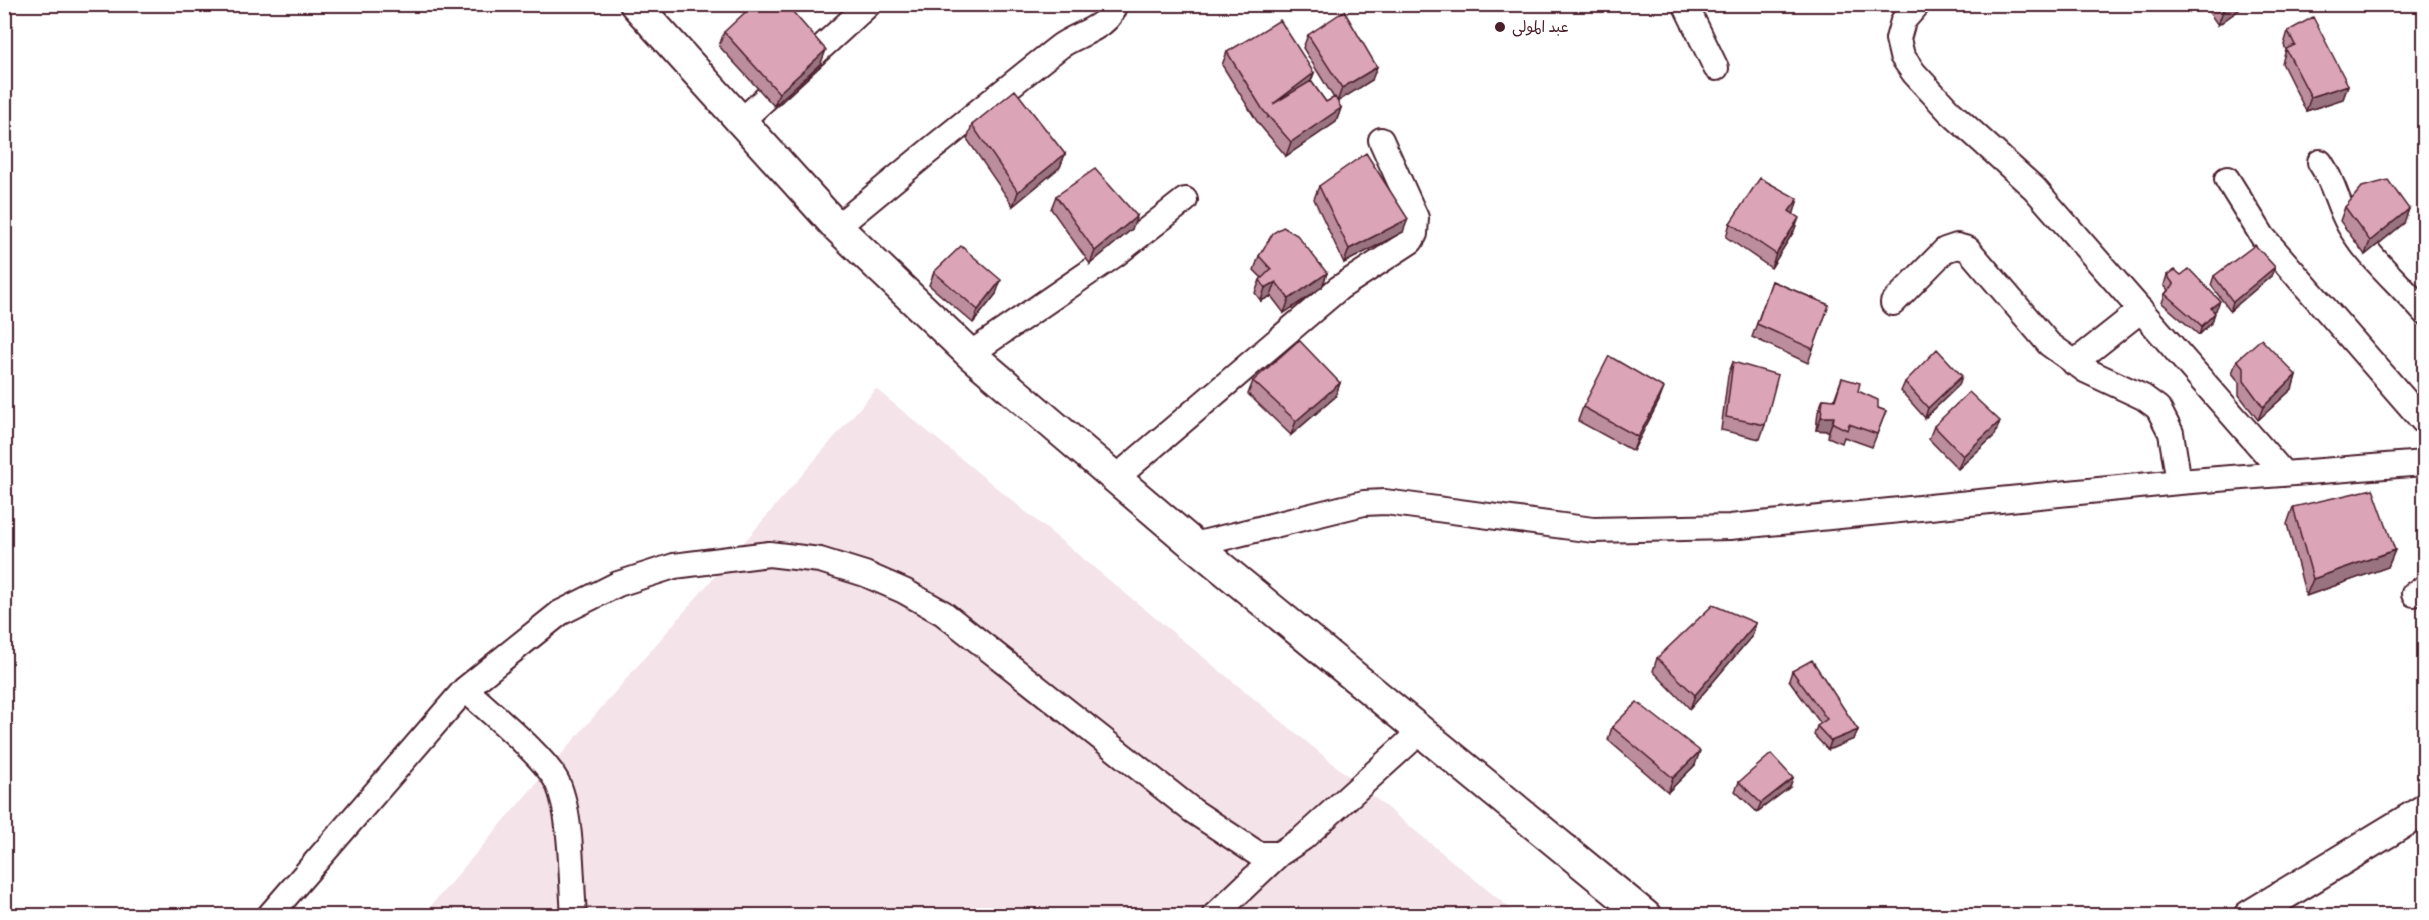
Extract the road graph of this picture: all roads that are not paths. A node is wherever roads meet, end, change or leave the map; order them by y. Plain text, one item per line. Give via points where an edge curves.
1 (635, 4) edge
2 (870, 4) edge
3 (1114, 4) edge
4 (1685, 4) edge
5 (1918, 4) edge
6 (1716, 68) dead end
7 (740, 122) junction
8 (1381, 140) dead end
9 (2320, 162) dead end
10 (2227, 179) dead end
11 (1185, 200) dead end
12 (837, 227) junction
13 (1893, 303) dead end
14 (2141, 310) junction
15 (2424, 312) edge
16 (970, 354) junction
17 (2074, 363) junction
18 (2424, 422) edge
19 (2424, 463) edge
20 (2284, 474) junction
21 (1117, 477) junction
22 (2179, 482) junction
23 (1194, 545) junction
24 (465, 689) junction
25 (1421, 731) junction
26 (2424, 810) edge
27 (1279, 854) junction
28 (269, 915) edge
29 (574, 915) edge
30 (1214, 915) edge
31 (1646, 915) edge
32 (2250, 915) edge

1 - 7 main road
2 - 7 street
3 - 12 street via 1106,21 1068,39
4 - 6 street
5 - 14 street via 1903,21 1898,39 1902,56 1914,73 1949,111 2034,188
7 - 12 main road
8 - 21 street via 1416,218 1411,241 1339,288
9 - 15 street via 2356,236
10 - 18 street via 2263,237
11 - 16 street via 1116,254
12 - 16 main road
13 - 17 street via 1945,250 1963,246 1973,252 2036,332
14 - 17 street
14 - 20 street
16 - 21 main road
17 - 22 street via 2158,408 2171,433
19 - 20 street
20 - 22 street
21 - 23 main road
22 - 23 street via 1730,527 1593,530 1385,502 1364,503
23 - 25 main road
24 - 27 street via 560,614 618,584 674,566 769,554 820,560 874,579 943,613 1193,811 1258,854
24 - 28 street
24 - 29 street via 558,782 564,806
25 - 27 street via 1303,838
25 - 31 main road
26 - 32 main road
27 - 30 street

